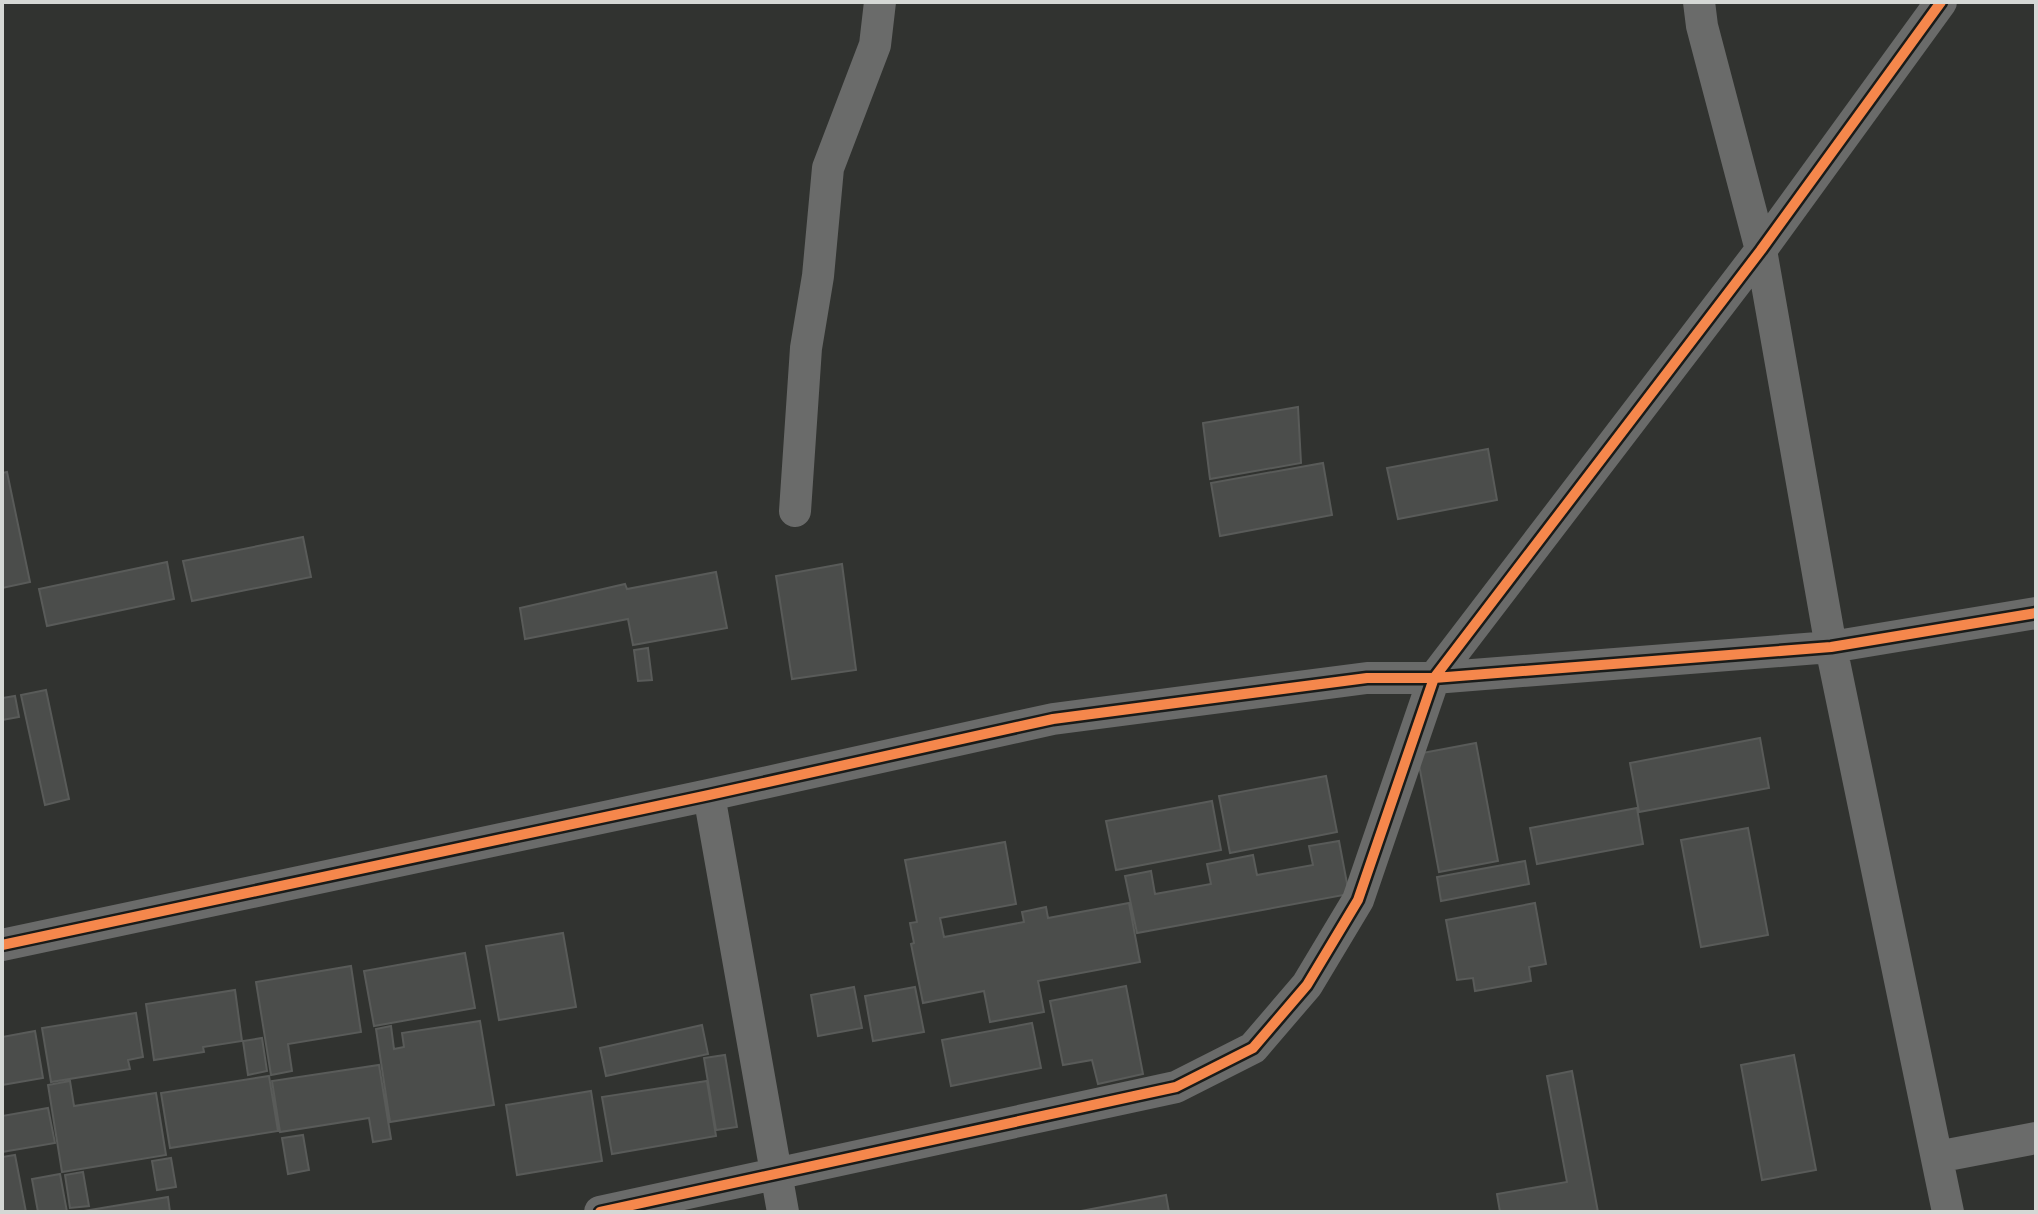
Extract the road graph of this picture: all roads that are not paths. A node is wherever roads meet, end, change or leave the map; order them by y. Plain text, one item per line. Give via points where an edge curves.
1 (880, 2) edge
2 (1941, 2) edge
3 (1701, 14) edge
4 (1761, 250) junction
5 (795, 511) dead end
6 (2036, 613) edge
7 (1831, 647) junction
8 (1434, 678) junction
9 (709, 795) junction
10 (2, 945) edge
11 (2036, 1138) edge
12 (1937, 1157) junction
13 (776, 1176) junction
14 (600, 1212) edge
15 (783, 1212) edge
16 (1948, 1212) edge

1 - 5 street via 875,45 828,168 806,348
2 - 4 street
3 - 4 street
4 - 7 street
4 - 8 street
6 - 7 street
7 - 8 street
7 - 12 street
8 - 9 street via 1367,678 1053,719
8 - 13 street via 1358,900 1307,985 1253,1048 1176,1087
9 - 10 street
9 - 13 street
11 - 12 street
12 - 16 street
13 - 14 street
13 - 15 street

